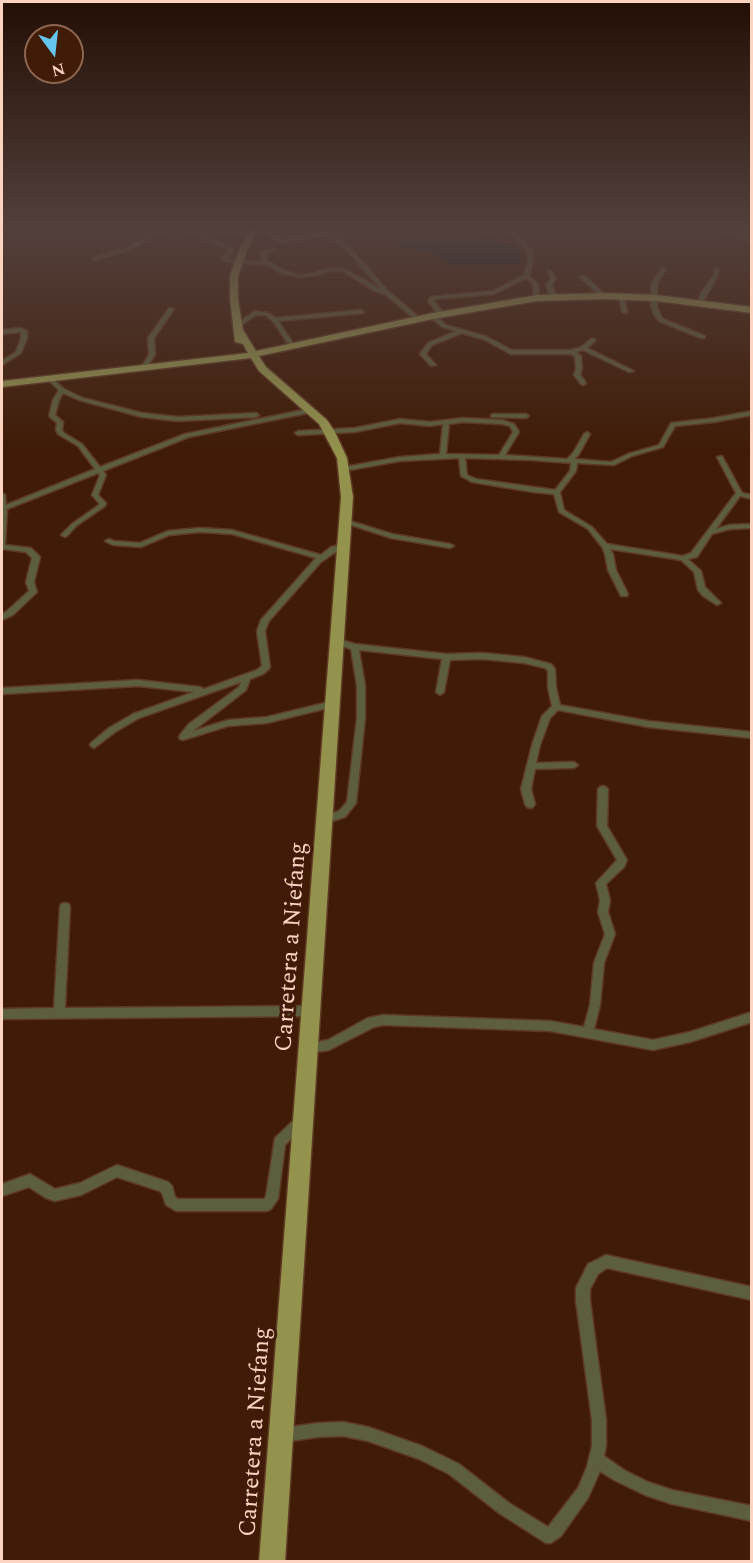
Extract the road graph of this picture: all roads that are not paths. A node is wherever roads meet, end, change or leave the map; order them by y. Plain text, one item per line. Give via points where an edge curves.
1 (236, 304) edge
2 (401, 304) edge
3 (432, 304) edge
4 (502, 304) edge
5 (623, 304) edge
6 (655, 304) edge
7 (713, 304) edge
8 (171, 309) dead end
9 (752, 310) edge
10 (361, 312) dead end
11 (625, 312) dead end
12 (437, 315) junction
13 (418, 319) junction
14 (275, 320) junction
15 (2, 332) edge
16 (460, 332) junction
17 (240, 333) junction
18 (703, 337) dead end
19 (593, 340) dead end
20 (290, 346) junction
21 (583, 348) junction
22 (572, 352) junction
23 (226, 358) junction
24 (255, 360) junction
25 (204, 361) junction
26 (2, 363) edge
27 (433, 365) dead end
28 (143, 369) junction
29 (631, 370) dead end
30 (50, 379) junction
31 (583, 383) dead end
32 (2, 384) edge
33 (62, 390) junction
34 (300, 412) junction
35 (752, 413) edge
36 (526, 416) dead end
37 (483, 420) junction
38 (446, 423) junction
39 (330, 432) junction
40 (298, 433) dead end
41 (587, 434) dead end
42 (443, 456) junction
43 (462, 456) junction
44 (501, 457) junction
45 (720, 457) dead end
46 (571, 461) junction
47 (344, 469) junction
48 (99, 470) junction
49 (557, 492) junction
50 (739, 494) junction
51 (2, 495) edge
52 (752, 497) edge
53 (3, 509) edge
54 (346, 522) junction
55 (752, 526) edge
56 (710, 532) junction
57 (65, 535) dead end
58 (109, 541) dead end
59 (2, 545) edge
60 (344, 546) junction
61 (450, 546) dead end
62 (605, 546) junction
63 (322, 557) junction
64 (683, 558) junction
65 (624, 594) dead end
66 (717, 603) dead end
67 (2, 617) edge
68 (338, 642) junction
69 (355, 647) junction
70 (446, 657) junction
71 (246, 678) junction
72 (205, 690) junction
73 (2, 691) edge
74 (440, 692) dead end
75 (333, 704) junction
76 (556, 707) junction
77 (752, 735) edge
78 (94, 745) dead end
79 (574, 765) dead end
80 (532, 766) junction
81 (603, 789) dead end
82 (530, 804) dead end
83 (326, 819) junction
84 (65, 908) dead end
85 (312, 1011) junction
86 (60, 1013) junction
87 (2, 1014) edge
88 (752, 1017) edge
89 (588, 1032) junction
90 (310, 1048) junction
91 (304, 1118) junction
92 (2, 1190) edge
93 (752, 1294) edge
94 (281, 1436) junction
95 (596, 1460) junction
96 (752, 1514) edge
97 (272, 1562) edge

1 - 17 main road
2 - 13 street
3 - 12 street
4 - 12 main road
5 - 11 street
6 - 18 street via 661,320
7 - 9 main road
8 - 28 street via 151,338 152,355
10 - 14 street
12 - 13 main road
12 - 16 street via 444,326
13 - 20 main road
14 - 17 street via 255,313
14 - 20 street
15 - 26 street via 24,331 18,353
16 - 22 street via 485,338 511,352
16 - 27 street via 430,344 423,354
17 - 20 main road via 264,347
17 - 24 main road
17 - 25 main road via 230,352
19 - 21 street
20 - 24 main road
21 - 22 street
21 - 29 street
22 - 31 street via 578,356 577,375
23 - 24 main road
23 - 24 main road
23 - 25 main road
24 - 34 main road, Carretera a Niefang
25 - 28 main road
28 - 30 main road
30 - 32 main road
30 - 33 street
33 - 34 street via 103,407 142,415 206,418
33 - 48 street via 52,416 60,422 63,437 80,445
34 - 39 main road, Carretera a Niefang via 323,422
34 - 48 street via 186,435
35 - 46 street via 673,424 661,446 630,455 617,464
36 - 37 street via 489,416
37 - 38 street
37 - 44 street via 515,428
38 - 39 street via 400,421
38 - 42 street
39 - 40 street
39 - 47 main road, Carretera a Niefang
41 - 46 street
42 - 43 street
42 - 47 street
43 - 44 street
43 - 49 street via 464,476 474,481
44 - 46 street
45 - 50 street
46 - 49 street via 573,471
47 - 54 main road, Carretera a Niefang
48 - 53 street
48 - 57 street via 103,475 94,495 102,506
49 - 62 street via 561,511 590,528
50 - 52 street
50 - 56 street
51 - 53 street
53 - 59 street
54 - 60 main road, Carretera a Niefang
54 - 61 street via 391,536
55 - 56 street
56 - 64 street via 694,555
58 - 63 street via 141,545 168,533 232,532
59 - 67 street via 28,550 36,557 30,582 33,592
60 - 63 street
60 - 68 main road, Carretera a Niefang
62 - 64 street
62 - 65 street
63 - 71 street via 265,620 261,631 266,667
64 - 66 street via 697,571 701,588
68 - 69 street
68 - 75 main road, Carretera a Niefang
69 - 70 street
69 - 83 street via 362,686 351,803 342,814
70 - 74 street
70 - 76 street via 495,656 548,666
71 - 72 street
71 - 75 street via 243,688 183,737 228,723 267,720
72 - 73 street via 138,683
72 - 78 street via 136,716
75 - 83 main road, Carretera a Niefang
76 - 77 street via 624,720
76 - 80 street via 546,716 539,732
79 - 80 street
80 - 82 street via 526,789
81 - 89 street via 602,826 622,860 601,883 603,912 610,934 599,963
83 - 85 main road, Carretera a Niefang
84 - 86 street
85 - 86 street
85 - 90 main road, Carretera a Niefang
86 - 87 street
88 - 89 street via 652,1045
89 - 90 street via 550,1026 383,1020 329,1045
90 - 91 main road, Carretera a Niefang
91 - 92 street via 279,1142 272,1199 267,1205 176,1205 164,1186 117,1171 81,1189 55,1195 30,1180
91 - 94 main road, Carretera a Niefang
93 - 95 street via 606,1261 593,1269 583,1288 583,1300 599,1420
94 - 95 street via 343,1429 422,1453 454,1469 546,1535 556,1532 583,1493
94 - 97 main road, Carretera a Niefang
95 - 96 street via 645,1488

